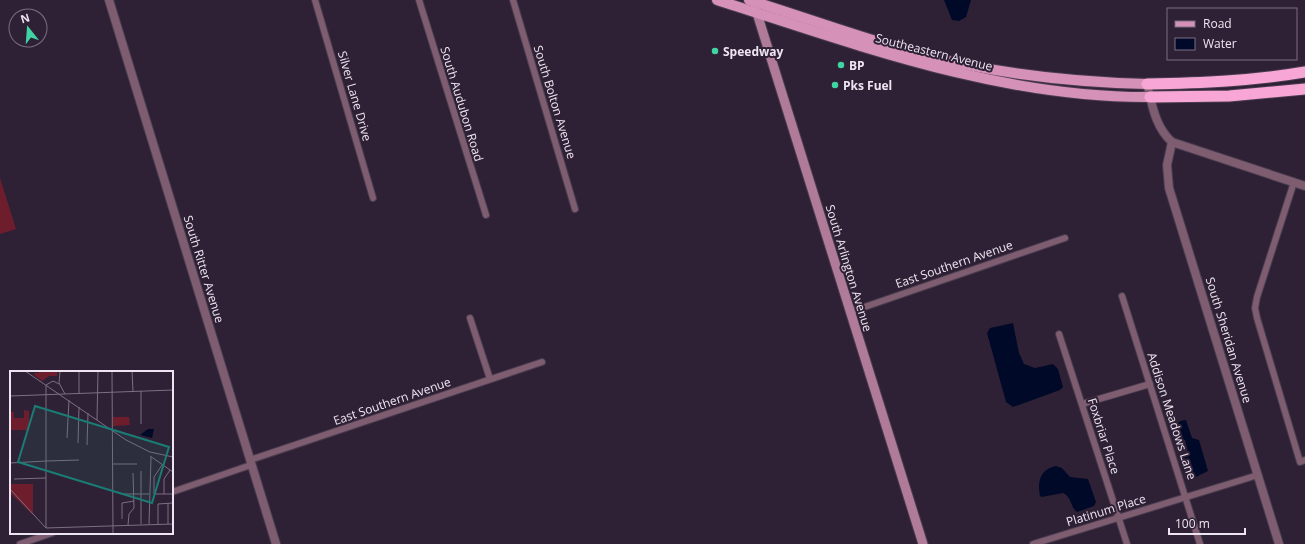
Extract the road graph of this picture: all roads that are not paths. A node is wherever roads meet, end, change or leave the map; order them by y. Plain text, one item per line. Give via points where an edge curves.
1 (109, 0) edge
2 (315, 0) edge
3 (419, 0) edge
4 (513, 0) edge
5 (717, 0) edge
6 (751, 0) edge
7 (757, 13) junction
8 (1305, 72) edge
9 (1147, 84) junction
10 (1305, 89) edge
11 (1150, 97) junction
12 (1172, 142) junction
13 (1294, 182) junction
14 (1305, 186) edge
15 (374, 198) dead end
16 (575, 210) dead end
17 (486, 215) dead end
18 (1065, 238) dead end
19 (1122, 296) dead end
20 (850, 312) junction
21 (470, 318) dead end
22 (1059, 334) dead end
23 (542, 362) dead end
24 (490, 380) junction
25 (1150, 384) junction
26 (1082, 404) junction
27 (1302, 461) edge
28 (250, 462) junction
29 (1258, 475) junction
30 (173, 492) edge
31 (1186, 497) junction
32 (1118, 518) junction
33 (49, 534) edge
34 (20, 544) edge
35 (276, 544) edge
36 (923, 544) edge
37 (1032, 544) edge
38 (1127, 544) edge
39 (1200, 544) edge
40 (1279, 544) edge

1 - 28 street, South Ritter Avenue
2 - 15 street, Silver Lane Drive
3 - 17 street, South Audubon Road
4 - 16 street, South Bolton Avenue
5 - 7 main road, Southeastern Avenue
6 - 7 main road, South Arlington Avenue
6 - 9 main road, Southeastern Avenue via 902,49 942,59 1060,78
7 - 11 main road, Southeastern Avenue via 950,72 1054,90
7 - 20 main road, South Arlington Avenue
8 - 9 highway via 1257,79
9 - 11 street
10 - 11 highway via 1229,96
11 - 12 street via 1163,133
12 - 13 street
12 - 29 street, South Sheridan Avenue via 1167,165 1169,188
13 - 14 street
13 - 27 street via 1255,308
18 - 20 street, East Southern Avenue
19 - 25 street, Addison Meadows Lane
20 - 36 main road, South Arlington Avenue
21 - 24 street
22 - 26 street, Foxbriar Place
23 - 24 street, East Southern Avenue
24 - 28 street, East Southern Avenue
25 - 26 street
25 - 31 street, Addison Meadows Lane
26 - 32 street, Foxbriar Place
28 - 30 street, East Southern Avenue
28 - 35 street, South Ritter Avenue
29 - 31 street, Platinum Place
29 - 40 street, South Sheridan Avenue
31 - 32 street, Platinum Place
31 - 39 street, Addison Meadows Lane
32 - 37 street, Platinum Place
32 - 38 street, Foxbriar Place
33 - 34 street

